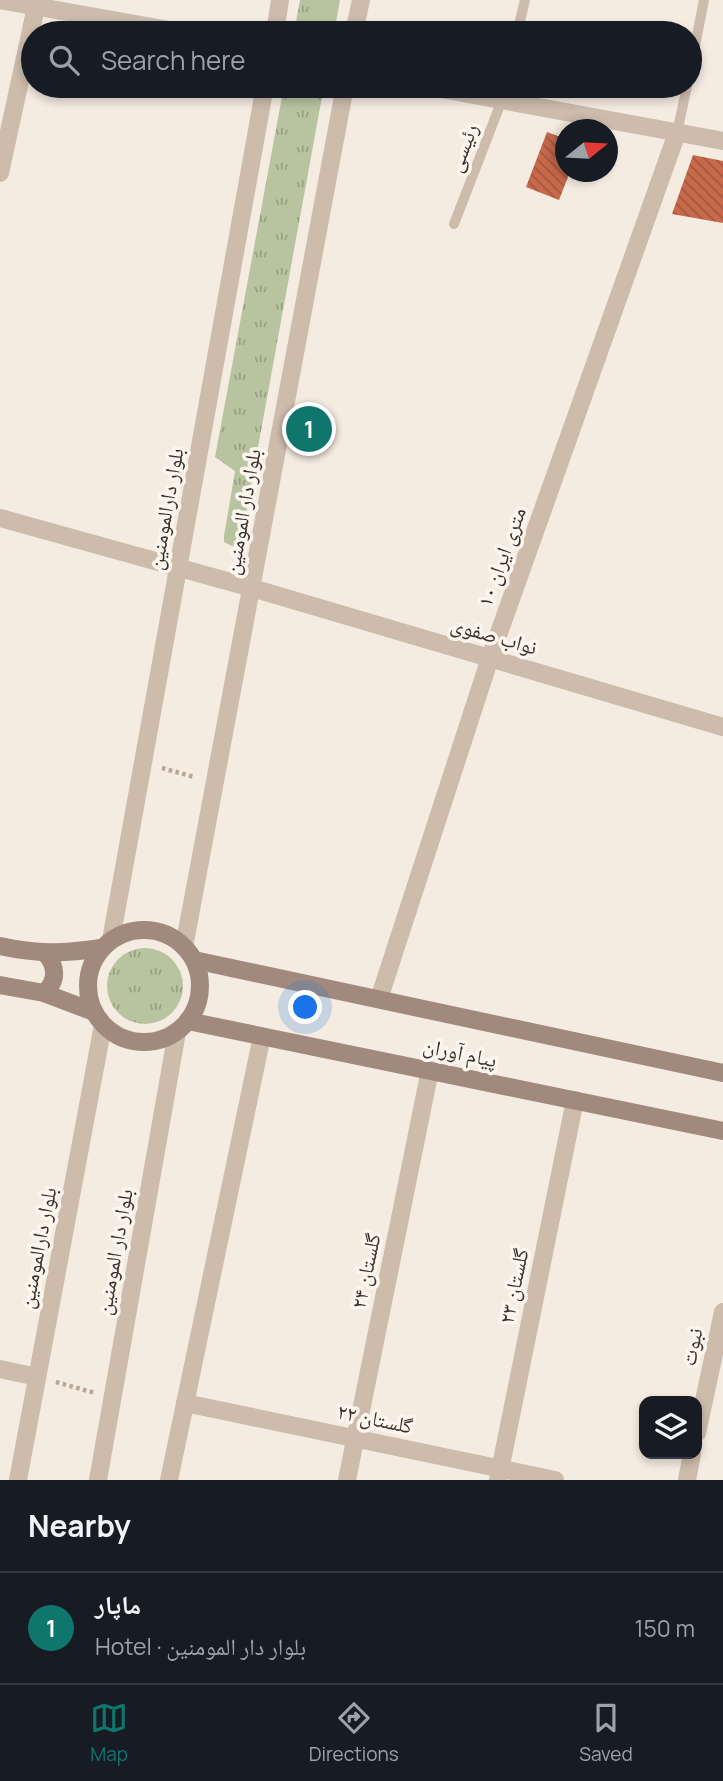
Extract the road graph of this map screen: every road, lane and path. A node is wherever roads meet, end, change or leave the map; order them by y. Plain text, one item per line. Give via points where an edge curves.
1 (0, 0) edge
2 (281, 0) edge
3 (360, 0) edge
4 (525, 0) edge
5 (704, 0) edge
6 (36, 7) junction
7 (33, 21) edge
8 (117, 21) edge
9 (277, 21) edge
10 (356, 21) edge
11 (520, 21) edge
12 (700, 21) edge
13 (21, 76) edge
14 (263, 98) edge
15 (343, 98) edge
16 (502, 98) edge
17 (526, 98) edge
18 (684, 98) edge
19 (677, 133) junction
20 (723, 141) edge
21 (0, 173) edge
22 (454, 224) dead end
23 (0, 518) edge
24 (179, 568) junction
25 (252, 588) junction
26 (490, 658) junction
27 (723, 727) edge
28 (143, 763) junction
29 (215, 783) junction
30 (106, 944) junction
31 (0, 946) edge
32 (44, 953) junction
33 (189, 953) junction
34 (0, 985) edge
35 (44, 993) junction
36 (379, 999) junction
37 (99, 1018) junction
38 (183, 1026) junction
39 (262, 1036) junction
40 (430, 1070) junction
41 (723, 1073) edge
42 (575, 1100) junction
43 (723, 1131) edge
44 (723, 1312) edge
45 (0, 1369) edge
46 (37, 1377) junction
47 (113, 1397) junction
48 (185, 1403) junction
49 (702, 1410) edge
50 (355, 1438) junction
51 (691, 1459) edge
52 (499, 1474) edge
53 (18, 1480) edge
54 (98, 1480) edge
55 (169, 1480) edge
56 (347, 1480) edge
57 (555, 1480) edge
58 (687, 1480) edge

1 - 6 street
2 - 9 street
3 - 10 street
4 - 11 lane
5 - 12 lane
6 - 7 street
6 - 8 street
13 - 21 street
14 - 24 street, بلوار دارالمومنین
15 - 25 street, بلوار دار المومنین
16 - 22 lane, رئیسی
17 - 19 street
18 - 19 lane
19 - 20 street
19 - 26 street, ۱۰ متری ایران
23 - 24 street
24 - 25 street, نواب صفوی
24 - 28 street, بلوار دارالمومنین
25 - 26 street, نواب صفوی
25 - 29 street, بلوار دار المومنین
26 - 27 street, نواب صفوی
26 - 36 street, ۱۰ متری ایران
28 - 29 path
28 - 30 street, بلوار دارالمومنین
29 - 33 street, بلوار دار المومنین
30 - 32 main road via 69,953
30 - 33 main road via 125,932 141,929 172,937
30 - 37 main road via 91,965 88,981 89,997
31 - 32 main road
32 - 35 main road via 55,974
33 - 36 main road, پیام آوران
33 - 38 main road via 200,991
34 - 35 main road
35 - 37 main road
36 - 41 main road, پیام آوران
37 - 38 main road via 116,1035 131,1041 162,1039
37 - 46 street, بلوار دارالمومنین
38 - 39 main road, پیام آوران
38 - 47 street, بلوار دار المومنین
39 - 40 main road, پیام آوران
39 - 48 street
40 - 42 main road, پیام آوران
40 - 50 street, گلستان ۲۴
42 - 43 main road, پیام آوران
42 - 52 street, گلستان ۲۳
44 - 49 street, نبوت
45 - 46 street
46 - 47 path
46 - 53 street, بلوار دارالمومنین
47 - 54 street, بلوار دار المومنین
48 - 50 street, گلستان ۲۲
48 - 55 street
50 - 52 street, گلستان ۲۲
50 - 56 street, گلستان ۲۴
51 - 58 street
52 - 57 street, گلستان ۲۲

